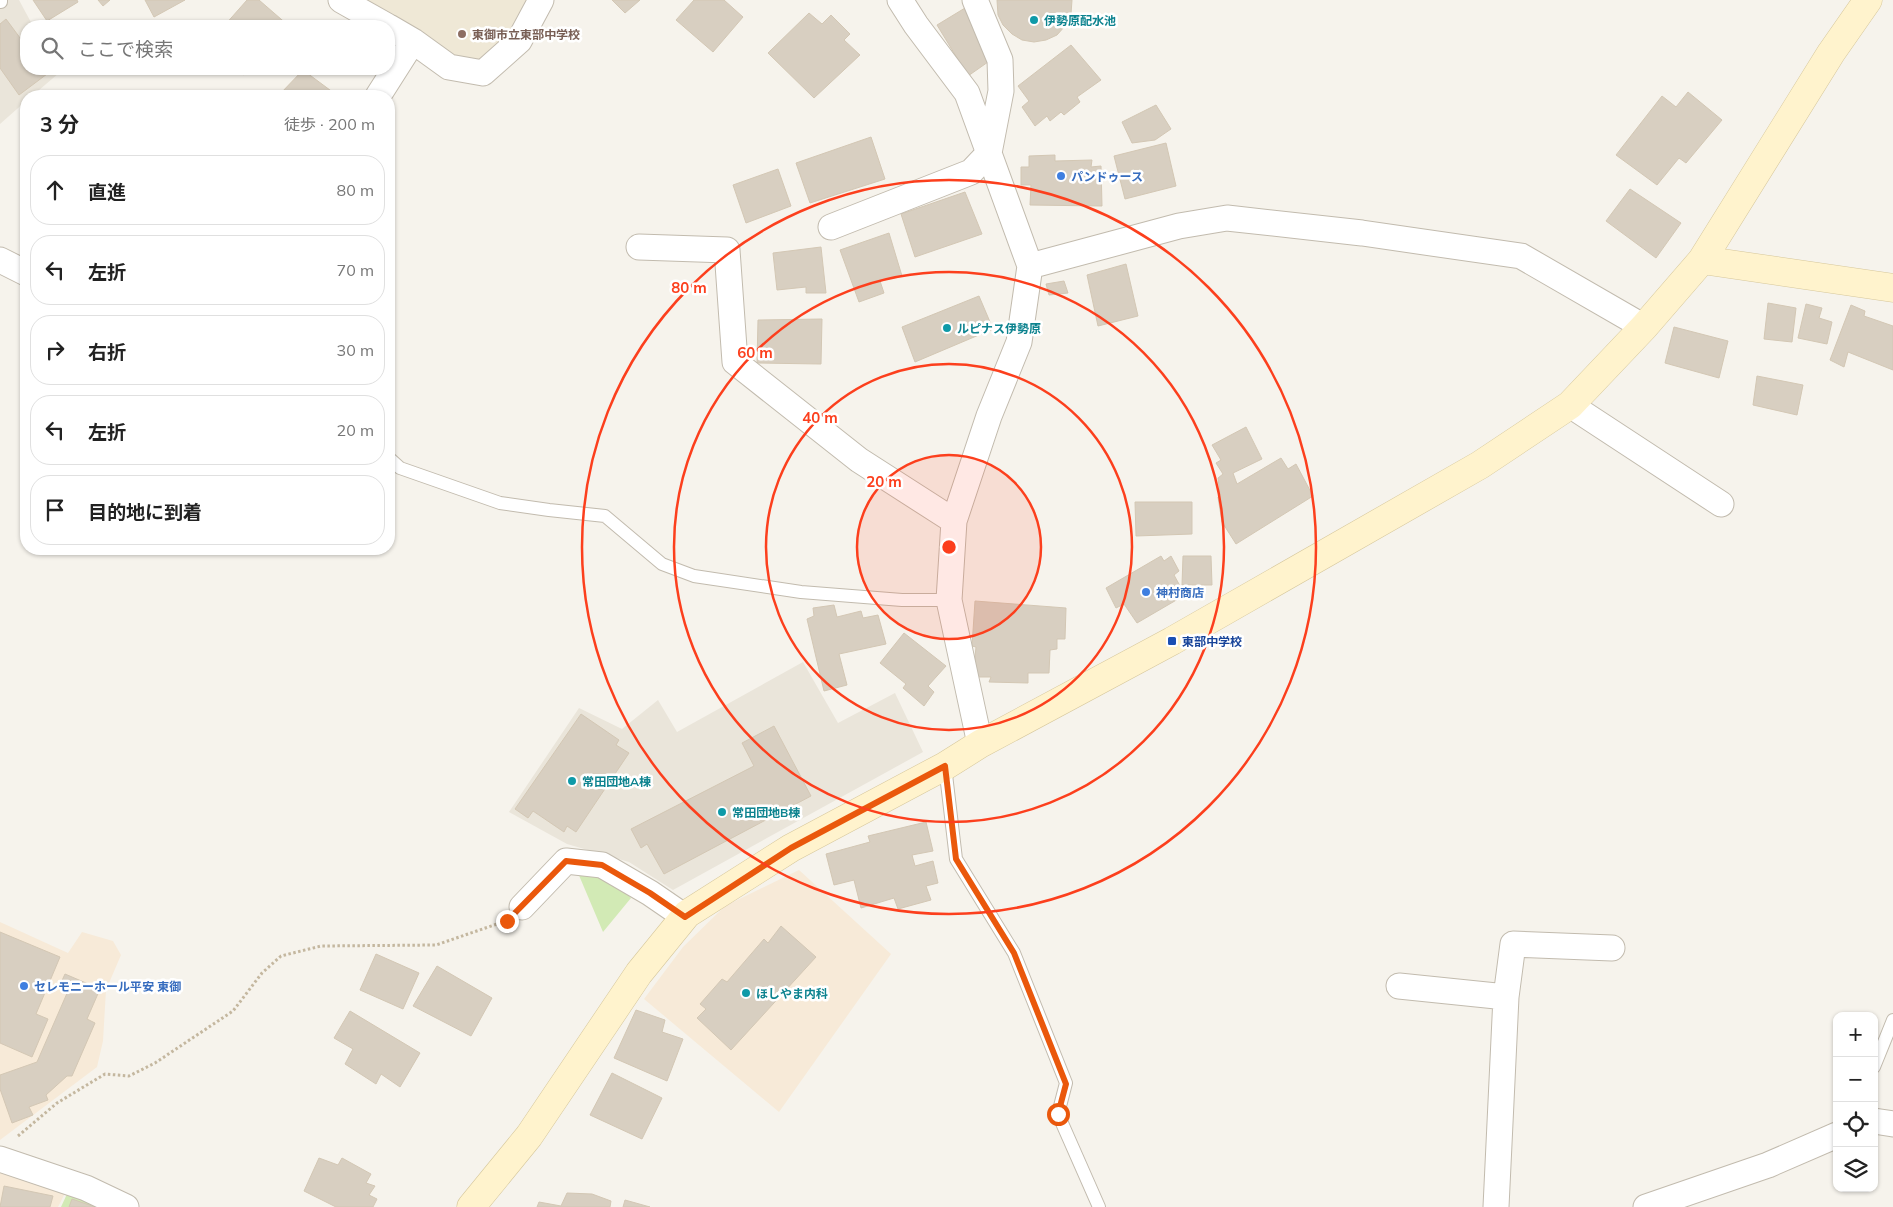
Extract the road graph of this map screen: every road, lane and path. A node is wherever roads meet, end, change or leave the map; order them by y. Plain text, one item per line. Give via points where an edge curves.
1 (341, 0) edge
2 (541, 0) edge
3 (900, 0) edge
4 (975, 0) edge
5 (1868, 0) edge
6 (376, 20) edge
7 (395, 31) edge
8 (413, 41) junction
9 (395, 69) edge
10 (391, 75) edge
11 (382, 90) edge
12 (989, 152) junction
13 (831, 227) dead end
14 (639, 247) dead end
15 (0, 260) edge
16 (1702, 260) junction
17 (1030, 266) junction
18 (20, 270) edge
19 (1893, 288) edge
20 (1644, 328) junction
21 (1570, 405) junction
22 (395, 463) edge
23 (1721, 504) dead end
24 (954, 521) junction
25 (949, 600) junction
26 (980, 744) junction
27 (945, 766) junction
28 (522, 907) joint
29 (685, 917) junction
30 (1612, 948) dead end
31 (1399, 986) dead end
32 (1506, 996) junction
33 (1893, 1020) edge
34 (1878, 1057) edge
35 (1878, 1122) edge
36 (1893, 1124) edge
37 (1833, 1137) edge
38 (14, 1139) dead end
39 (0, 1159) edge
40 (126, 1207) edge
41 (470, 1207) edge
42 (1099, 1207) edge
43 (1496, 1207) edge
44 (1646, 1207) edge

1 - 6 street
2 - 8 street via 519,41 483,73 449,67
3 - 12 street via 967,92
4 - 12 street via 1000,60 1001,90
5 - 16 street via 1831,53
7 - 8 street
8 - 9 street
10 - 11 street
12 - 13 street via 971,172
12 - 17 street
14 - 24 street via 727,250 735,362 858,460
15 - 18 street
16 - 19 street
16 - 20 street
17 - 20 street via 1179,226 1227,218 1521,256
17 - 24 street via 1019,342 988,416
20 - 21 street
21 - 23 street
21 - 26 street via 1480,465 1172,641
22 - 25 lane via 500,503 605,516 662,564 694,576 801,592 902,600
24 - 25 street
25 - 26 street
26 - 27 street
27 - 29 street via 791,848
27 - 42 lane via 956,859 1014,953 1066,1084 1058,1114
28 - 29 street via 566,861 602,865
28 - 38 path via 507,921 436,945 322,946 281,956 262,973 234,1011 155,1063 129,1076 105,1074 57,1103
29 - 41 street via 639,973 529,1136
30 - 32 street via 1513,944
31 - 32 street
32 - 43 street
33 - 34 lane
35 - 36 street
37 - 44 street via 1768,1165
39 - 40 street via 86,1188

